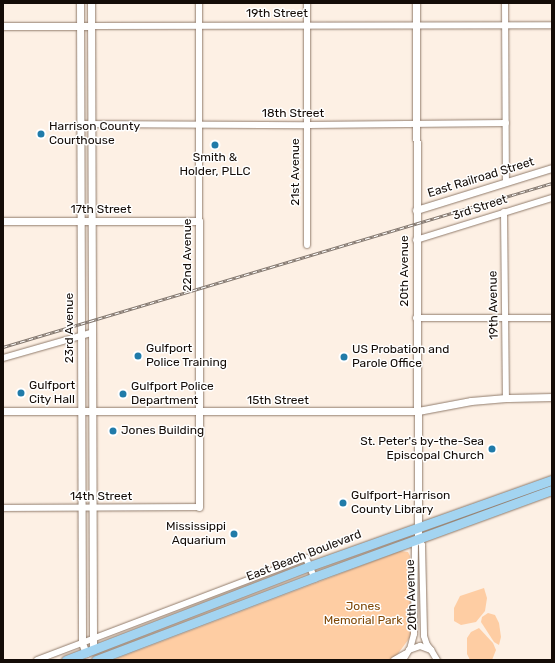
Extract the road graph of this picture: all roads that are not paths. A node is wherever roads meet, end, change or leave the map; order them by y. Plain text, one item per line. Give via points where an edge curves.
1 (80, 3) edge
2 (91, 3) edge
3 (199, 3) edge
4 (307, 3) edge
5 (416, 3) edge
6 (506, 3) edge
7 (308, 25) junction
8 (416, 25) junction
9 (506, 25) junction
10 (552, 25) edge
11 (3, 26) edge
12 (80, 26) junction
13 (92, 26) junction
14 (199, 26) junction
15 (506, 123) junction
16 (81, 124) junction
17 (91, 125) junction
18 (199, 125) junction
19 (416, 125) junction
20 (308, 126) junction
21 (552, 168) edge
22 (506, 181) junction
23 (552, 198) edge
24 (416, 210) junction
25 (504, 212) junction
26 (3, 221) edge
27 (81, 221) junction
28 (91, 221) junction
29 (199, 221) junction
30 (416, 240) junction
31 (307, 245) dead end
32 (416, 318) junction
33 (505, 318) junction
34 (552, 318) edge
35 (91, 333) junction
36 (81, 335) junction
37 (3, 358) edge
38 (552, 397) edge
39 (506, 398) junction
40 (3, 411) edge
41 (81, 411) junction
42 (91, 411) junction
43 (418, 411) junction
44 (199, 412) junction
45 (81, 471) junction
46 (92, 476) junction
47 (552, 480) edge
48 (552, 490) edge
49 (199, 507) joint
50 (3, 508) edge
51 (81, 508) junction
52 (92, 508) junction
53 (418, 526) junction
54 (418, 538) junction
55 (310, 566) junction
56 (314, 577) junction
57 (93, 639) junction
58 (82, 644) junction
59 (410, 649) junction
60 (431, 650) junction
61 (90, 651) junction
62 (404, 657) edge
63 (37, 660) edge
64 (66, 660) edge
65 (96, 660) edge
66 (394, 660) edge
67 (437, 660) edge

1 - 12 street, 23rd Avenue
2 - 13 street, 23rd Avenue
3 - 14 street, 22nd Avenue
4 - 7 street, 21st Avenue
5 - 8 street, 20th Avenue
6 - 9 street
7 - 8 street, 19th Street
7 - 14 street, 19th Street
7 - 20 street, 21st Avenue
8 - 9 street, 19th Street
8 - 19 street, 20th Avenue
9 - 10 street, 19th Street
9 - 15 street
11 - 12 street, 19th Street
12 - 13 street, 19th Street
12 - 16 street, 23rd Avenue
13 - 14 street, 19th Street
13 - 17 street, 23rd Avenue
14 - 18 street, 22nd Avenue
15 - 19 street, 18th Street
15 - 22 street
16 - 17 street, 18th Street
16 - 27 street, 23rd Avenue
17 - 18 street, 18th Street
17 - 28 street, 23rd Avenue
18 - 20 street, 18th Street
18 - 29 street, 22nd Avenue
19 - 20 street, 18th Street
19 - 24 street, 20th Avenue
20 - 31 street, 21st Avenue
21 - 22 street, East Railroad Street
22 - 24 street, East Railroad Street
23 - 25 street, 3rd Street
24 - 30 street, 20th Avenue
25 - 30 street, 3rd Street
25 - 33 street, 19th Avenue
26 - 27 street, 17th Street
27 - 28 street, 17th Street
27 - 36 street, 23rd Avenue
28 - 29 street, 17th Street
28 - 35 street, 23rd Avenue
29 - 44 street, 22nd Avenue
30 - 32 street, 20th Avenue
32 - 33 street
32 - 43 street, 20th Avenue
33 - 34 street
33 - 39 street, 19th Avenue
35 - 36 street
35 - 42 street, 23rd Avenue
36 - 37 street
36 - 41 street, 23rd Avenue
38 - 39 street, 15th Street
39 - 43 street, 15th Street via 471,401
40 - 41 street, 15th Street
41 - 42 street, 15th Street
41 - 45 street, 23rd Avenue
42 - 44 street, 15th Street
42 - 46 street, 23rd Avenue
43 - 44 street, 15th Street
43 - 53 street, 20th Avenue
44 - 49 street, 22nd Avenue
45 - 46 street
45 - 51 street, 23rd Avenue
46 - 52 street, 23rd Avenue
47 - 53 main road, East Beach Boulevard
48 - 54 main road, East Beach Boulevard
49 - 52 street, 14th Street
50 - 51 street, 14th Street
51 - 52 street, 14th Street
51 - 58 street, 23rd Avenue
52 - 57 street, 23rd Avenue
53 - 54 street, 20th Avenue
53 - 55 main road, East Beach Boulevard
54 - 56 main road, East Beach Boulevard
54 - 59 street, 20th Avenue via 415,544 414,634
54 - 60 street, 20th Avenue via 422,545 424,636
55 - 56 street
55 - 57 street via 306,558
55 - 61 main road, East Beach Boulevard
56 - 65 main road, East Beach Boulevard
57 - 58 street
57 - 61 street, 23rd Avenue
58 - 61 street, 23rd Avenue
58 - 63 street
59 - 60 street via 420,646
59 - 62 street
60 - 67 street, 20th Avenue
61 - 64 main road, East Beach Boulevard
62 - 66 street

